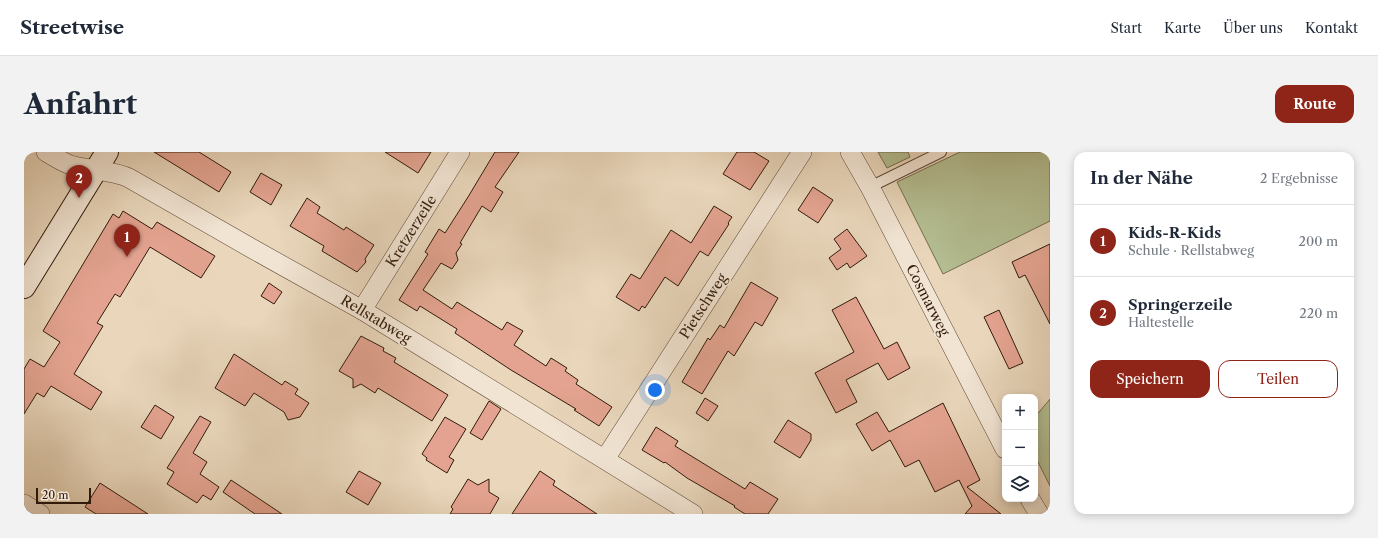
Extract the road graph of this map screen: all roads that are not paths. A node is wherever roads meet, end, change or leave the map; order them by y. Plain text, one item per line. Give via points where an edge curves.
1 (46, 152) edge
2 (107, 152) edge
3 (460, 152) edge
4 (802, 152) edge
5 (850, 152) edge
6 (941, 152) edge
7 (96, 170) junction
8 (870, 187) junction
9 (24, 287) edge
10 (362, 310) junction
11 (1002, 444) edge
12 (605, 459) junction
13 (24, 504) edge
14 (40, 514) edge
15 (693, 514) edge

1 - 7 street, Rellstabweg via 72,166
2 - 7 street
3 - 10 street, Kretzerzeile
4 - 12 street, Pietschweg
5 - 8 street, Cosmarweg
6 - 8 lane
7 - 9 street
7 - 10 street, Rellstabweg via 120,173 130,178
8 - 11 street, Cosmarweg
10 - 12 street, Rellstabweg
12 - 15 street, Rellstabweg
13 - 14 street

